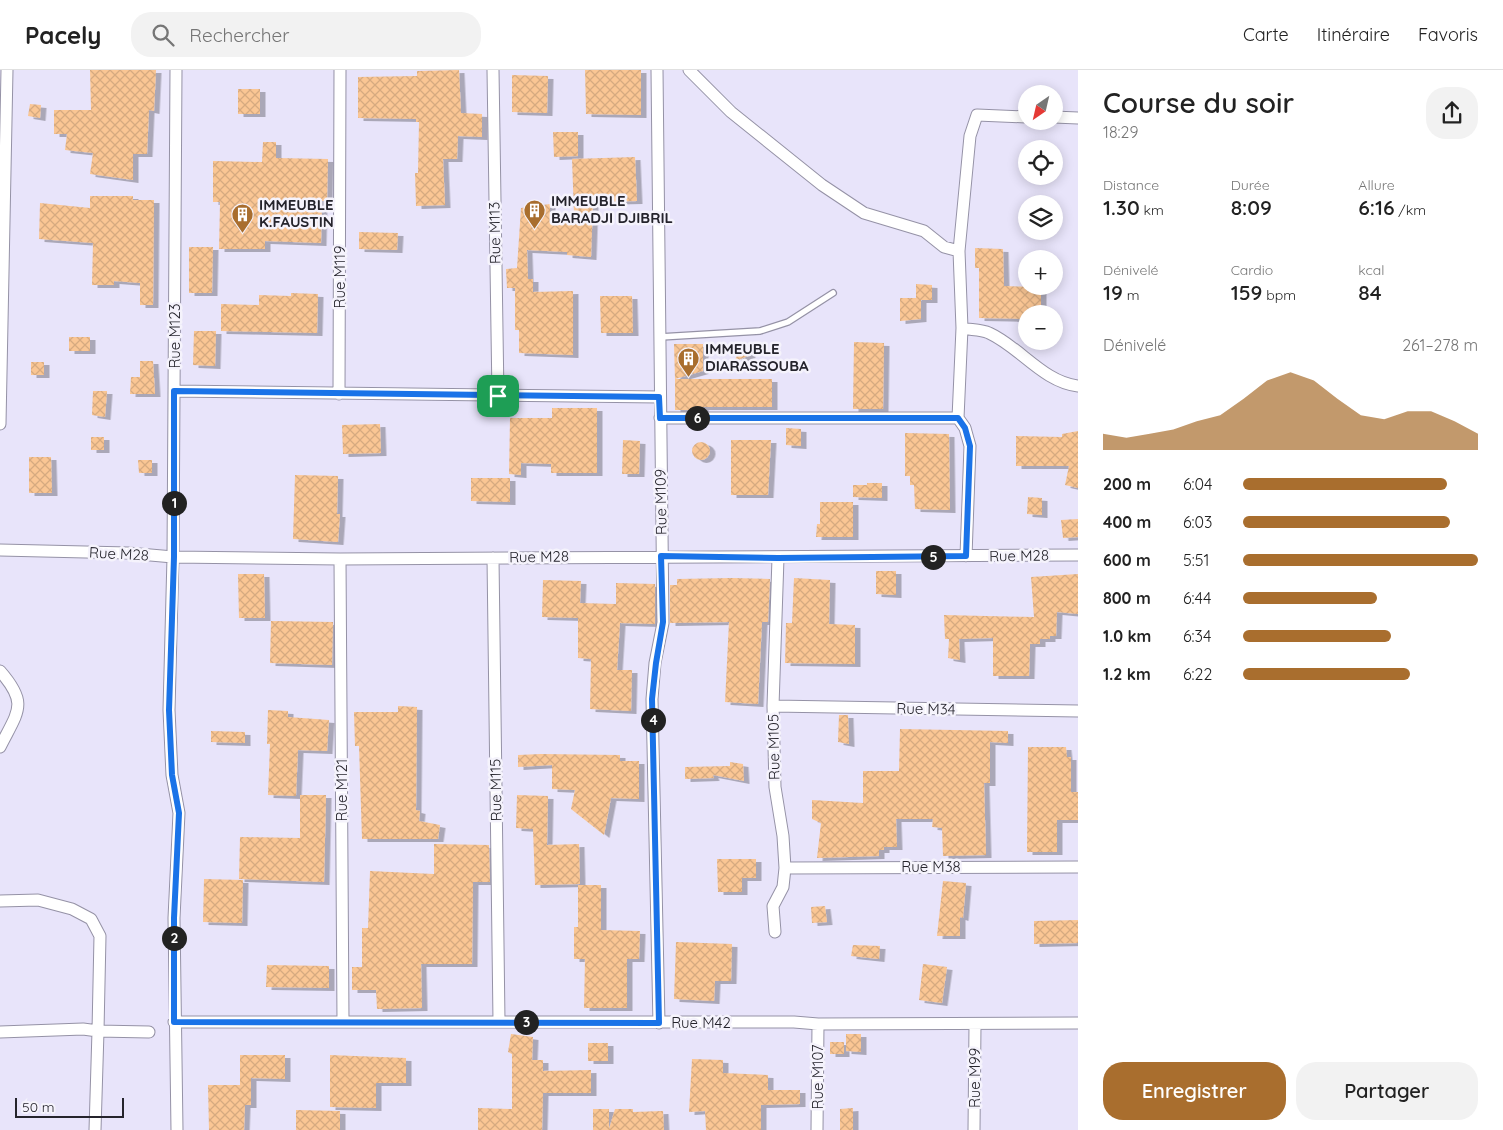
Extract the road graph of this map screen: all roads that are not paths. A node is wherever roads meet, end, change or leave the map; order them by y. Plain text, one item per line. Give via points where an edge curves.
1 (7, 70) edge
2 (176, 70) edge
3 (340, 70) edge
4 (493, 70) edge
5 (657, 70) edge
6 (689, 70) edge
7 (1018, 117) edge
8 (1063, 118) edge
9 (1078, 118) edge
10 (959, 251) junction
11 (833, 293) dead end
12 (962, 328) junction
13 (659, 337) junction
14 (1078, 386) edge
15 (174, 391) junction
16 (339, 394) junction
17 (498, 396) junction
18 (659, 397) junction
19 (660, 418) junction
20 (958, 418) junction
21 (0, 424) edge
22 (0, 550) edge
23 (1078, 555) edge
24 (661, 556) junction
25 (966, 556) junction
26 (174, 557) junction
27 (493, 558) junction
28 (778, 558) junction
29 (340, 559) junction
30 (0, 671) edge
31 (773, 706) junction
32 (1078, 711) edge
33 (0, 746) edge
34 (1078, 867) edge
35 (785, 868) junction
36 (0, 901) edge
37 (775, 932) dead end
38 (343, 1021) junction
39 (500, 1021) junction
40 (174, 1022) junction
41 (659, 1023) junction
42 (1078, 1023) edge
43 (818, 1024) junction
44 (975, 1025) junction
45 (98, 1031) junction
46 (0, 1032) edge
47 (149, 1032) dead end
48 (95, 1130) edge
49 (177, 1130) edge
50 (817, 1130) edge
51 (974, 1130) edge

1 - 21 street
2 - 15 street, Rue M123
3 - 16 street, Rue M119
4 - 17 street, Rue M113
5 - 13 street, Rue M109
6 - 10 street via 731,112 822,185 864,213 924,231 944,247
7 - 10 street via 977,115 970,136
8 - 9 street
10 - 12 street
11 - 13 lane via 788,322 760,331
12 - 14 street via 988,332 1037,367 1069,385
12 - 20 street
13 - 18 street, Rue M109
15 - 16 street
15 - 26 street, Rue M123
16 - 17 street
17 - 18 street
18 - 19 street, Rue M109
19 - 20 street
19 - 24 street, Rue M109
20 - 25 street via 970,446
22 - 26 street, Rue M28
23 - 25 street, Rue M28
24 - 27 street, Rue M28
24 - 28 street, Rue M28
24 - 41 street, Rue M109 via 663,622 652,699
25 - 28 street, Rue M28
26 - 29 street, Rue M28
26 - 40 street, Rue M123 via 169,710 172,775 179,813
27 - 29 street, Rue M28
27 - 39 street, Rue M115
28 - 31 street, Rue M105
29 - 38 street, Rue M121
30 - 33 street via 15,688 19,706
31 - 32 street, Rue M34
31 - 35 street, Rue M105 via 775,787
34 - 35 street, Rue M38
35 - 37 street, Rue M105 via 783,888 773,906
36 - 45 street via 38,900 72,909 91,919 100,936
38 - 39 street, Rue M42
38 - 40 street, Rue M42
39 - 41 street, Rue M42
40 - 49 street, Rue M123
41 - 43 street, Rue M42
42 - 44 street, Rue M42
43 - 44 street, Rue M42
43 - 50 street, Rue M107
44 - 51 street, Rue M99
45 - 46 street
45 - 47 street
45 - 48 street

